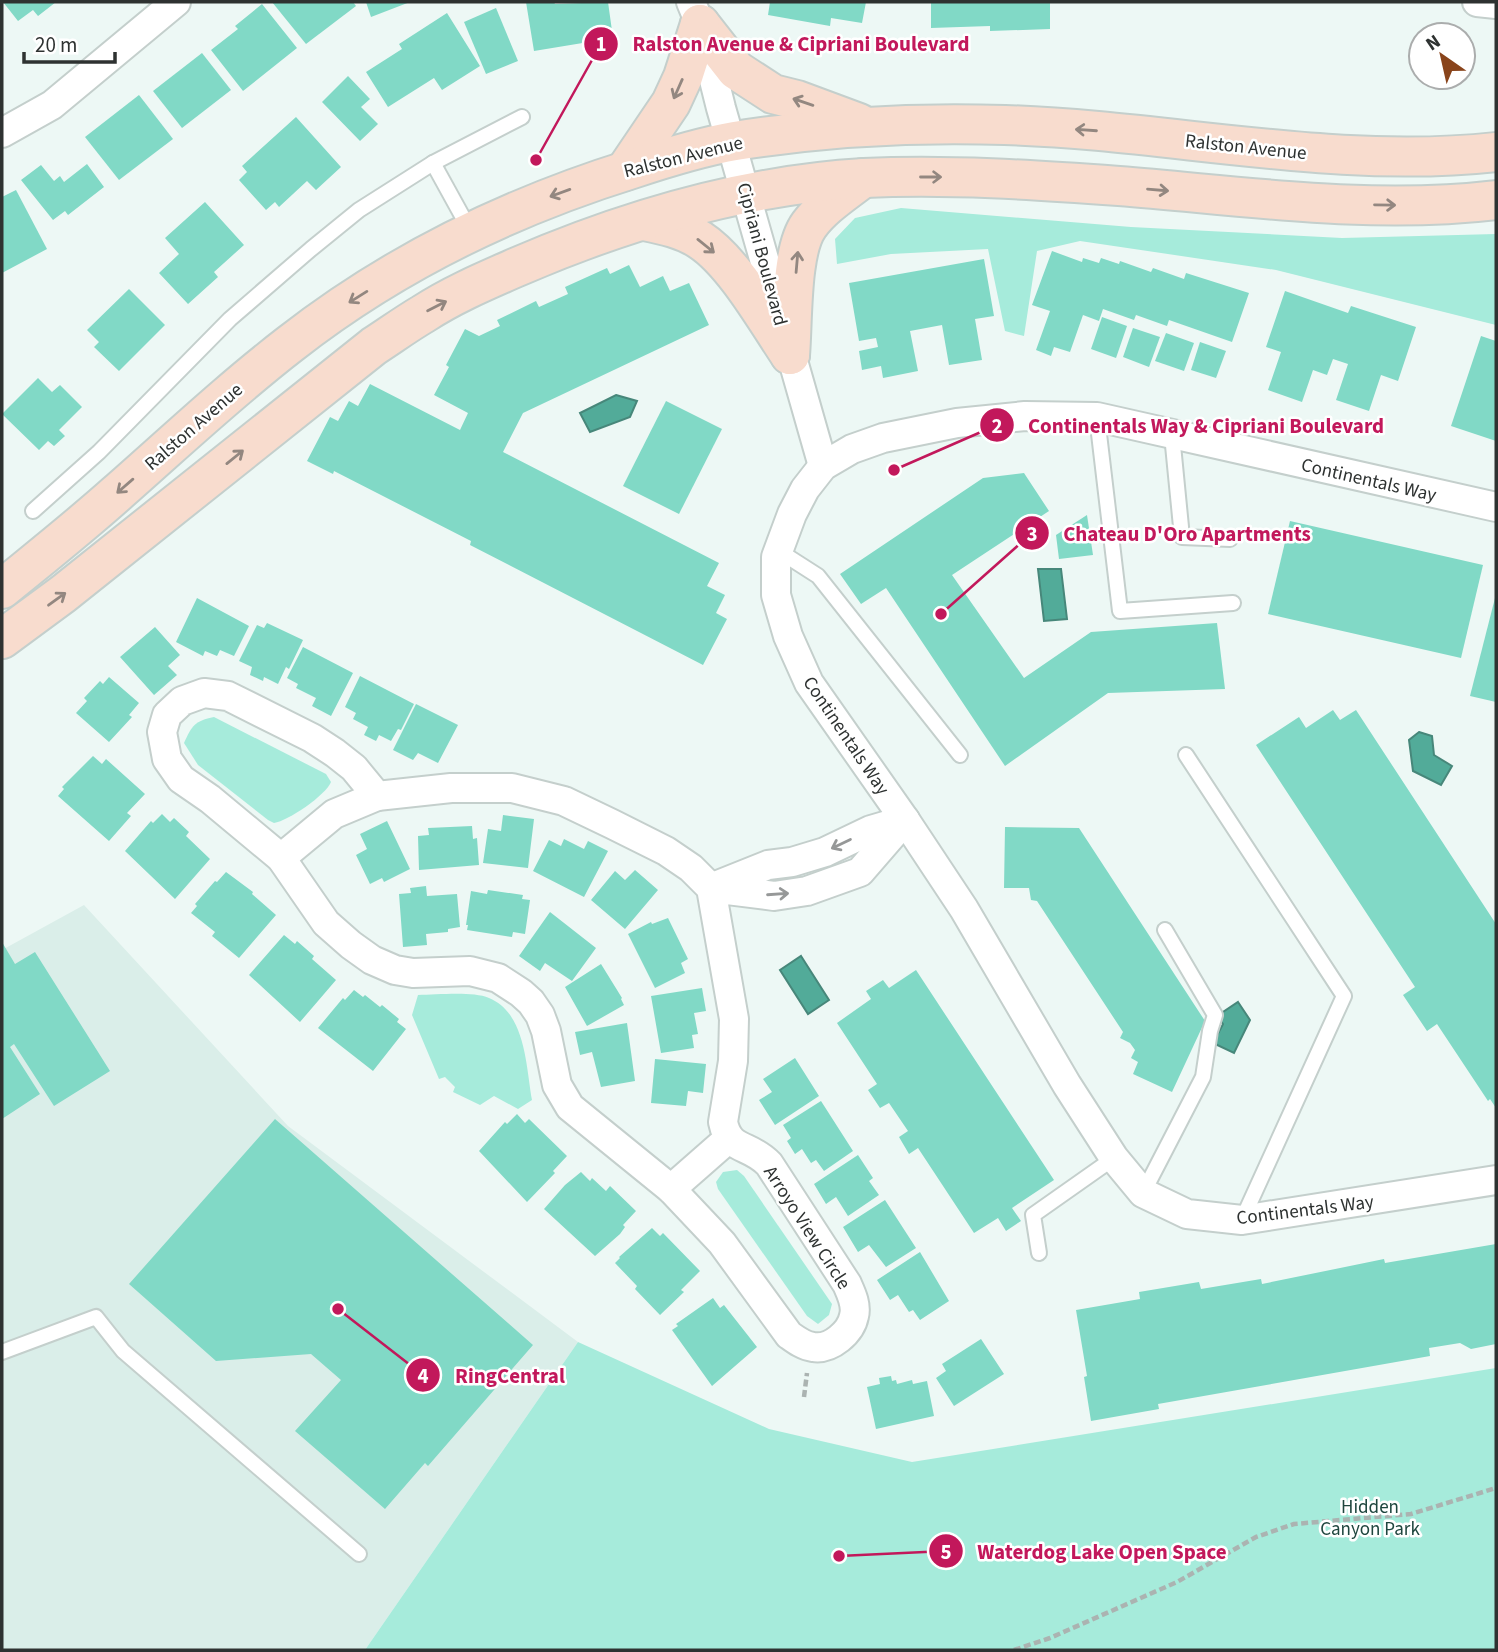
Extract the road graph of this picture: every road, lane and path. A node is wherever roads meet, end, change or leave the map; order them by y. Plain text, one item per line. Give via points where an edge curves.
1 (176, 2) edge
2 (1477, 2) edge
3 (1496, 4) edge
4 (696, 13) edge
5 (522, 117) dead end
6 (867, 127) junction
7 (2, 133) edge
8 (731, 142) junction
9 (1496, 152) edge
10 (433, 163) junction
11 (625, 171) junction
12 (863, 178) junction
13 (747, 194) junction
14 (1496, 200) edge
15 (644, 221) junction
16 (471, 232) junction
17 (790, 355) junction
18 (1097, 417) junction
19 (1172, 435) junction
20 (823, 466) junction
21 (1496, 508) edge
22 (33, 510) dead end
23 (1230, 540) dead end
24 (779, 551) junction
25 (2, 589) edge
26 (1233, 603) dead end
27 (2, 639) edge
28 (960, 755) dead end
29 (1186, 755) dead end
30 (377, 796) junction
31 (905, 820) junction
32 (281, 858) junction
33 (711, 888) junction
34 (1165, 930) dead end
35 (728, 1139) junction
36 (1114, 1158) junction
37 (1496, 1180) edge
38 (671, 1189) junction
39 (1143, 1193) junction
40 (1242, 1220) junction
41 (1039, 1253) dead end
42 (2, 1353) edge
43 (809, 1362) dead end
44 (804, 1397) dead end
45 (1496, 1488) edge
46 (359, 1554) dead end
47 (1014, 1650) edge

1 - 7 street via 52,104
2 - 3 street
6 -> 4 main road via 773,94 736,70
4 - 8 street, Cipriani Boulevard
4 -> 11 main road via 682,77 671,103
5 - 10 lane
6 - 8 main road, Ralston Avenue
9 -> 6 main road, Ralston Avenue via 1408,157 1322,154 1088,130 971,124
8 - 11 main road, Ralston Avenue
8 - 13 street, Cipriani Boulevard
10 - 16 lane
10 - 22 lane via 359,210 311,248 230,319 99,452
11 -> 16 main road, Ralston Avenue via 534,203
12 - 13 main road
12 -> 14 main road via 1002,178 1320,204
17 -> 12 main road via 798,251 807,228
13 - 15 main road
13 - 17 street, Cipriani Boulevard
15 -> 17 main road via 676,228 719,256
27 -> 15 main road via 374,346 484,282
16 -> 25 main road, Ralston Avenue via 369,290 292,342
17 - 20 street, Cipriani Boulevard
18 - 19 street, Continentals Way
18 - 20 street, Continentals Way via 1025,416 957,423 883,438
18 - 26 lane via 1120,611
19 - 21 street, Continentals Way
19 - 23 lane via 1182,537
20 - 24 street, Continentals Way via 792,514
24 - 28 lane via 818,576
24 - 31 street, Continentals Way via 776,595 809,683
29 - 40 lane via 1344,996
30 - 32 street via 334,814
30 - 32 street, Arroyo View Circle via 335,753 228,696 204,693 182,701 167,715 162,732 167,759 181,779
30 - 33 street via 451,788 512,788 564,801 666,851
31 - 33 street via 860,872 839,880 774,896
31 - 36 street, Continentals Way
32 - 38 street, Arroyo View Circle via 326,923 372,960 413,973 485,974 522,993 540,1015 562,1097
33 - 35 street via 734,1019 723,1122
34 - 39 lane via 1215,1015 1203,1077
35 - 38 street
35 - 38 street, Arroyo View Circle via 769,1164 847,1284 855,1315 846,1333 821,1348 789,1335 722,1244
36 - 39 street, Continentals Way
36 - 41 lane via 1033,1214
37 - 40 street, Continentals Way
39 - 40 street, Continentals Way via 1187,1214
42 - 46 lane via 96,1317 123,1351
43 - 44 path
45 - 47 path via 1411,1514 1294,1524 1256,1537 1177,1582

